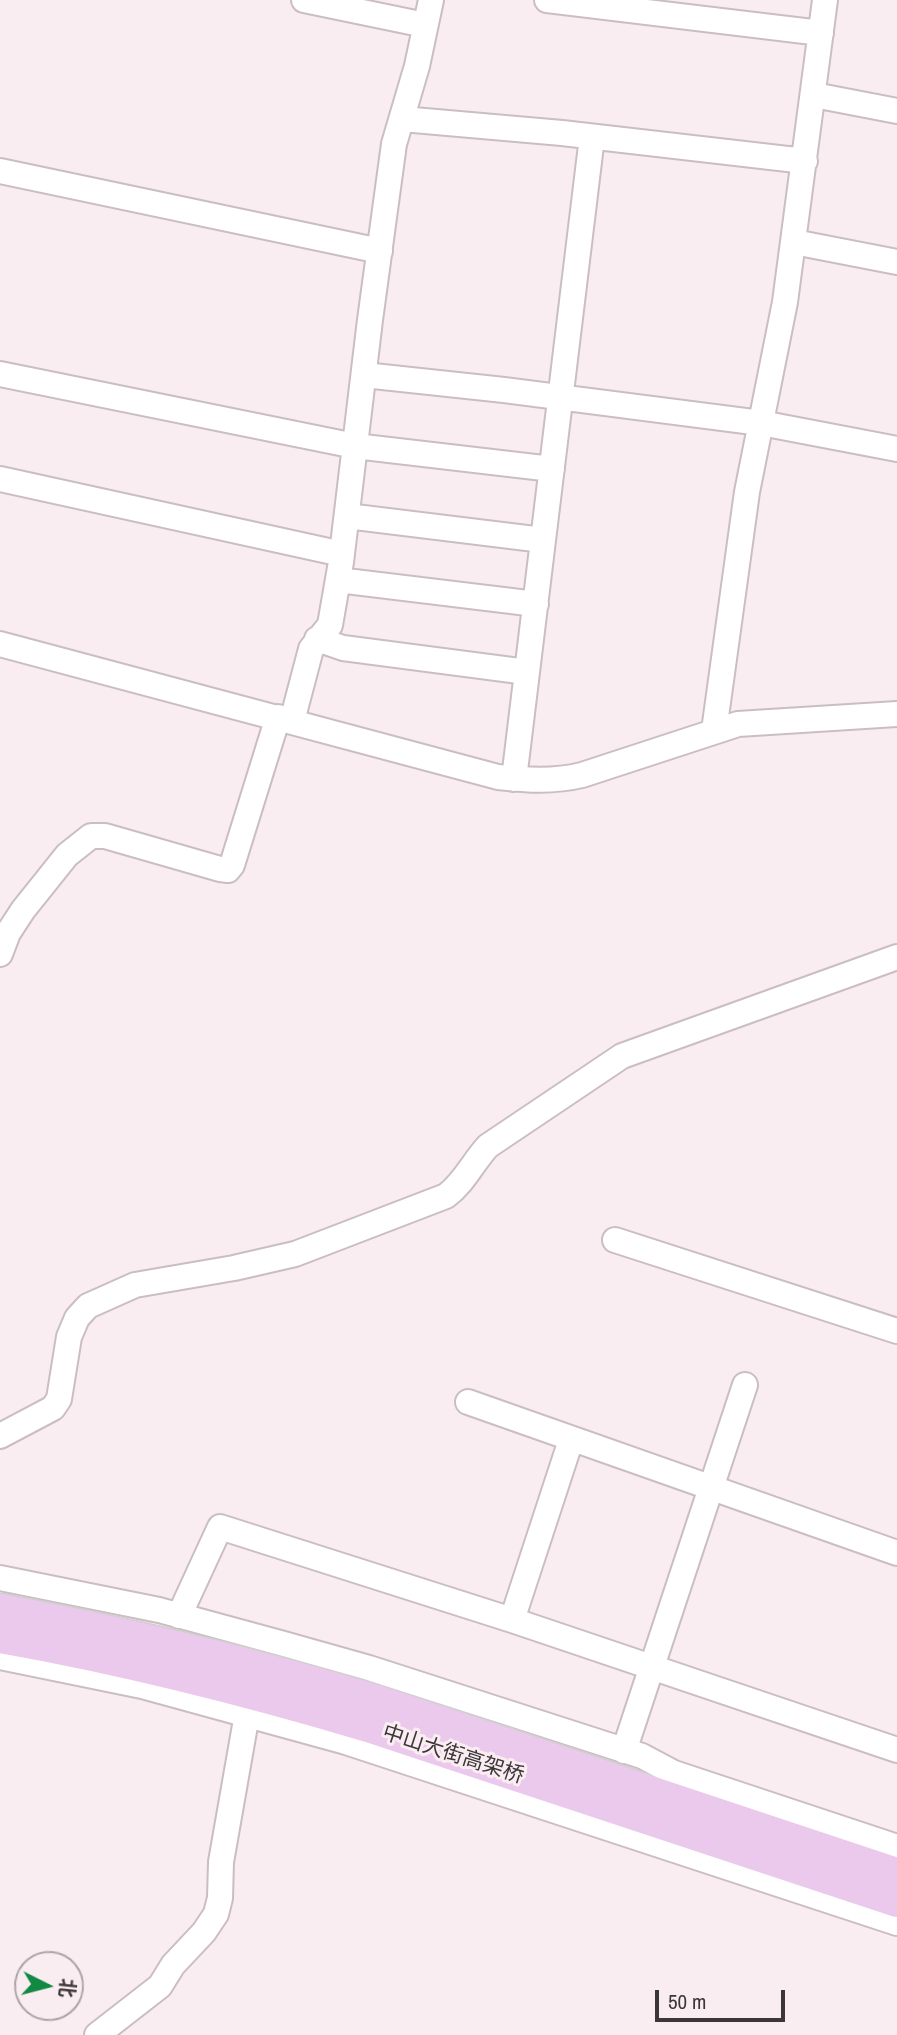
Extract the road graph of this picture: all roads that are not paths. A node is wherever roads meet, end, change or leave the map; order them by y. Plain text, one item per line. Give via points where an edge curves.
1 (304, 0) edge
2 (430, 0) edge
3 (547, 0) edge
4 (825, 0) edge
5 (425, 25) junction
6 (821, 33) junction
7 (814, 95) junction
8 (897, 111) edge
9 (402, 118) junction
10 (592, 137) junction
11 (805, 161) junction
12 (0, 171) edge
13 (794, 242) junction
14 (380, 251) junction
15 (897, 262) edge
16 (0, 374) edge
17 (363, 375) junction
18 (561, 397) junction
19 (761, 423) junction
20 (355, 446) junction
21 (897, 449) edge
22 (552, 469) junction
23 (0, 479) edge
24 (347, 516) junction
25 (543, 540) junction
26 (342, 554) junction
27 (338, 580) junction
28 (536, 604) junction
29 (317, 639) junction
30 (0, 644) edge
31 (527, 671) junction
32 (897, 714) edge
33 (285, 719) junction
34 (714, 731) junction
35 (514, 779) junction
36 (3, 939) edge
37 (897, 957) edge
38 (615, 1240) dead end
39 (897, 1331) edge
40 (745, 1385) dead end
41 (468, 1402) dead end
42 (0, 1436) edge
43 (571, 1440) junction
44 (711, 1488) junction
45 (897, 1553) edge
46 (0, 1578) edge
47 (0, 1609) edge
48 (179, 1616) junction
49 (512, 1620) junction
50 (0, 1637) edge
51 (0, 1657) edge
52 (652, 1668) junction
53 (247, 1714) junction
54 (897, 1750) edge
55 (624, 1751) junction
56 (897, 1847) edge
57 (897, 1872) edge
58 (897, 1902) edge
59 (897, 1923) edge
60 (97, 2035) edge

1 - 5 street
2 - 5 street
3 - 6 street
4 - 6 street
5 - 9 street
6 - 7 street
7 - 8 street
7 - 11 street
9 - 10 street
9 - 14 street via 394,144
10 - 11 street
10 - 18 street
11 - 13 street
12 - 14 street
13 - 15 street
13 - 19 street
14 - 17 street
16 - 20 street
17 - 18 street
17 - 20 street
18 - 19 street
18 - 22 street
19 - 21 street
19 - 34 street
20 - 22 street
20 - 24 street
22 - 25 street
23 - 26 street
24 - 25 street
24 - 26 street
25 - 28 street
26 - 27 street
27 - 28 street
27 - 29 street via 330,625
28 - 31 street
29 - 31 street via 343,648
29 - 33 street
30 - 33 street
31 - 35 street
32 - 34 street via 738,724
33 - 35 street
33 - 36 street via 228,870 91,836 67,855
34 - 35 street via 559,780
37 - 42 street via 622,1056 488,1146 446,1196 295,1254 135,1285 88,1306 76,1318 69,1337 59,1399 53,1408
38 - 39 street
40 - 44 street
41 - 43 street
43 - 44 street
43 - 49 street
44 - 45 street
44 - 52 street
46 - 48 street
47 - 57 main road, 中山大街高架桥 via 161,1642 310,1680
48 - 49 street via 220,1527
48 - 55 street via 369,1668
49 - 52 street
50 - 58 main road, 中山大街高架桥 via 289,1703
51 - 53 street via 142,1686
52 - 54 street
52 - 55 street
53 - 59 street via 346,1742
53 - 60 street via 216,1914 160,1986
55 - 56 street via 674,1773

